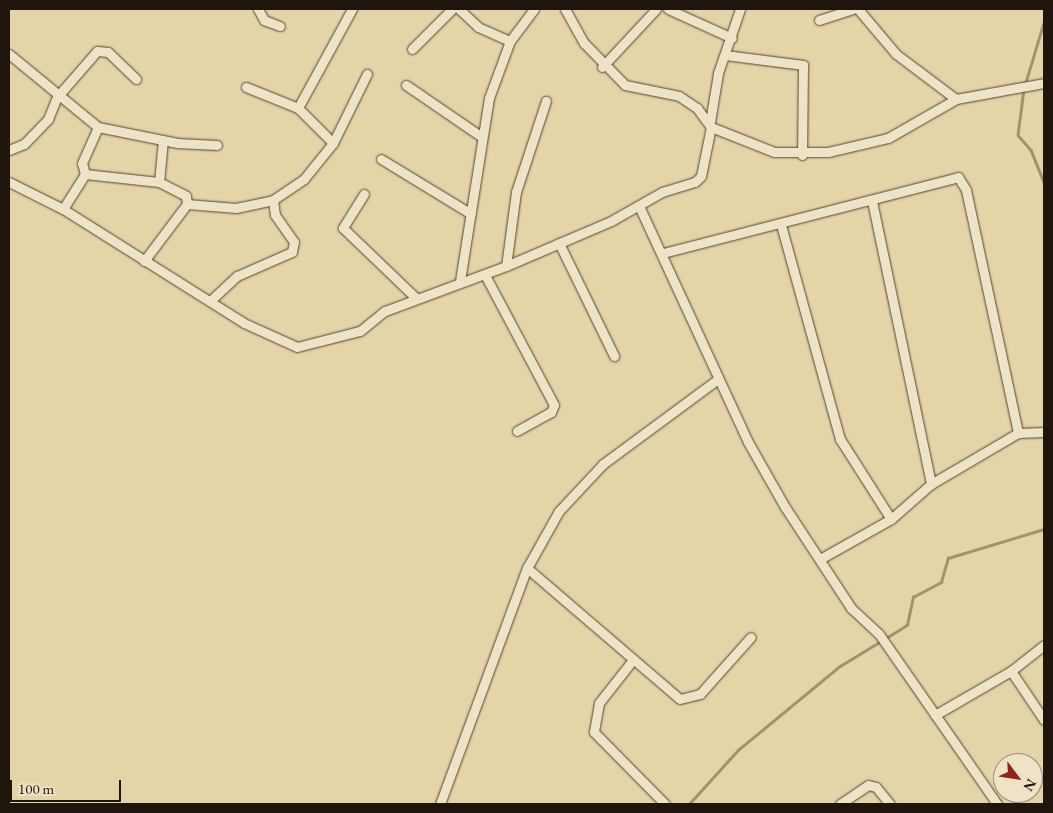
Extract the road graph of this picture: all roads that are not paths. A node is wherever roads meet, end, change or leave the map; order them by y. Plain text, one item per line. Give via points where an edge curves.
1 (258, 9) edge
2 (352, 9) edge
3 (452, 9) edge
4 (459, 9) edge
5 (534, 9) edge
6 (565, 9) edge
7 (656, 9) edge
8 (668, 9) edge
9 (740, 9) edge
10 (852, 9) edge
11 (858, 9) edge
12 (819, 20) dead end
13 (280, 26) dead end
14 (732, 38) junction
15 (510, 41) junction
16 (412, 49) dead end
17 (9, 54) edge
18 (725, 55) junction
19 (602, 67) junction
20 (367, 74) dead end
21 (136, 79) dead end
22 (1044, 83) edge
23 (406, 85) dead end
24 (246, 87) dead end
25 (57, 96) junction
26 (956, 99) junction
27 (546, 101) dead end
28 (298, 108) junction
29 (710, 125) junction
30 (98, 127) junction
31 (482, 137) junction
32 (163, 140) junction
33 (333, 143) junction
34 (218, 145) dead end
35 (9, 150) edge
36 (802, 155) junction
37 (381, 158) dead end
38 (85, 174) junction
39 (9, 182) edge
40 (159, 182) junction
41 (364, 194) dead end
42 (273, 200) junction
43 (872, 200) junction
44 (187, 204) junction
45 (639, 206) junction
46 (63, 209) junction
47 (471, 214) junction
48 (781, 225) junction
49 (559, 242) junction
50 (663, 253) junction
51 (144, 261) junction
52 (506, 266) junction
53 (486, 275) junction
54 (460, 281) junction
55 (416, 298) junction
56 (210, 301) junction
57 (614, 356) dead end
58 (718, 379) junction
59 (517, 431) dead end
60 (1044, 432) edge
61 (1018, 433) junction
62 (931, 484) junction
63 (891, 519) junction
64 (820, 559) junction
65 (527, 568) junction
66 (752, 637) dead end
67 (1044, 645) edge
68 (632, 661) junction
69 (1012, 671) junction
70 (936, 715) junction
71 (1044, 720) edge
72 (440, 804) edge
73 (665, 804) edge
74 (840, 804) edge
75 (890, 804) edge
76 (997, 804) edge

1 - 13 street via 264,20
2 - 28 street
3 - 16 street
4 - 15 street via 478,26
5 - 15 street
6 - 19 street
7 - 19 street
8 - 14 street
9 - 14 street
10 - 12 street
11 - 26 street via 896,54
14 - 18 street
15 - 31 street via 499,63
17 - 25 street
18 - 29 street
18 - 36 street via 803,65
19 - 29 street via 625,85 690,101
20 - 33 street
21 - 25 street via 101,49
22 - 26 street
23 - 31 street
24 - 28 street
25 - 30 street
25 - 35 street via 42,126 24,144
26 - 36 street via 903,133
27 - 52 street via 516,192
28 - 33 street
29 - 36 street via 750,146
29 - 45 street via 698,180
30 - 32 street
30 - 38 street via 82,163
31 - 47 street
32 - 34 street
32 - 40 street
33 - 42 street via 304,179
37 - 47 street
38 - 40 street
38 - 46 street
39 - 46 street
40 - 44 street via 186,196
41 - 55 street via 343,228
42 - 44 street via 236,208
42 - 56 street via 275,215 294,242 292,252 237,276
43 - 48 street
43 - 61 street via 958,177 962,180
43 - 62 street
44 - 51 street
45 - 49 street
45 - 50 street
46 - 51 street
47 - 54 street
48 - 50 street
48 - 63 street via 840,439
49 - 52 street
49 - 57 street
50 - 58 street
51 - 56 street
52 - 53 street
53 - 54 street
53 - 59 street via 554,405 551,412
54 - 55 street
55 - 56 street via 385,311 360,331 297,347
58 - 64 street via 780,499
58 - 65 street via 585,480 559,511
60 - 61 street
61 - 62 street
62 - 63 street
63 - 64 street
64 - 70 street via 851,608 879,634
65 - 68 street
65 - 72 street
66 - 68 street via 690,700 675,696
67 - 69 street
68 - 73 street via 599,703 594,732
69 - 70 street
69 - 71 street
70 - 76 street
74 - 75 street via 868,785 876,787

